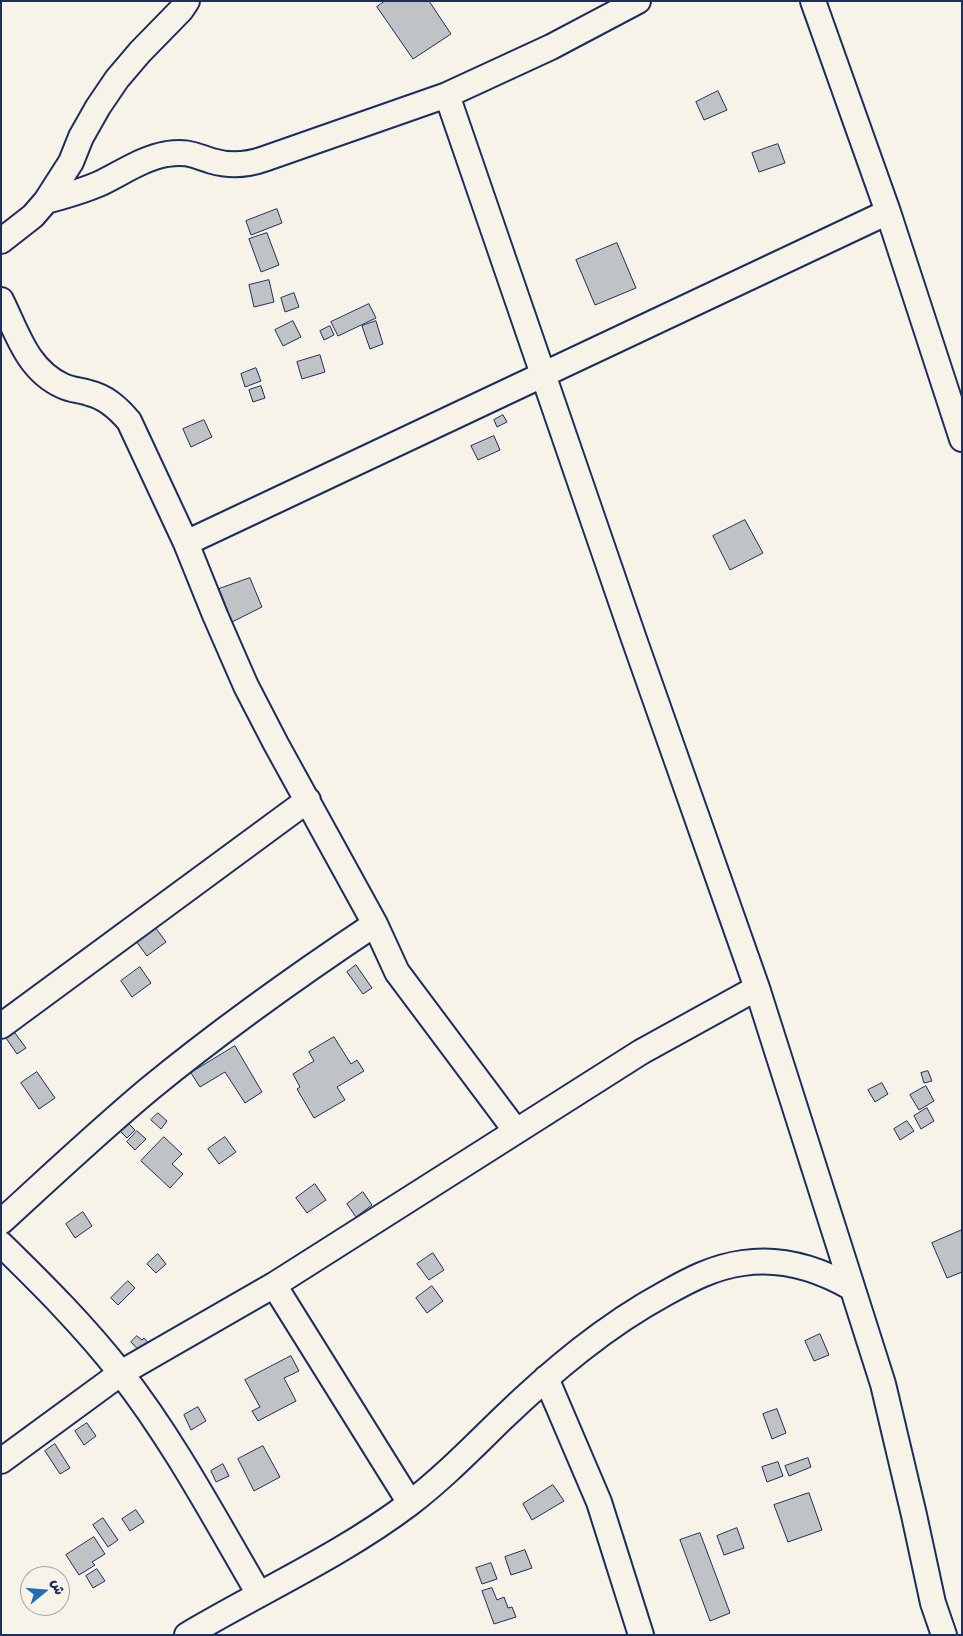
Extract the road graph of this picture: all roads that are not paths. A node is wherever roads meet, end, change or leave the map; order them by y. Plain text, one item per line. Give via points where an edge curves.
1 (187, 1) edge
2 (638, 1) edge
3 (812, 1) edge
4 (448, 95) junction
5 (46, 201) junction
6 (888, 212) junction
7 (1, 241) edge
8 (1, 300) edge
9 (543, 375) junction
10 (962, 439) edge
11 (186, 543) junction
12 (308, 800) junction
13 (375, 924) junction
14 (757, 988) junction
15 (1, 1026) edge
16 (516, 1132) junction
17 (1, 1222) edge
18 (1, 1244) edge
19 (274, 1284) junction
20 (852, 1288) junction
21 (121, 1373) junction
22 (546, 1378) junction
23 (1, 1461) edge
24 (410, 1503) junction
25 (259, 1594) junction
26 (211, 1628) edge
27 (187, 1635) edge
28 (641, 1635) edge
29 (944, 1635) edge

1 - 5 street via 117,79
2 - 4 street via 551,47
3 - 6 street
4 - 5 street via 254,162 227,164 196,154 169,154 147,160 84,190
4 - 9 street
5 - 7 street via 33,216
6 - 9 street
6 - 10 street
8 - 11 street via 30,360 40,370 63,386 109,401 129,421
9 - 11 street
9 - 14 street
11 - 12 street via 246,686
12 - 13 street
12 - 15 street
13 - 16 street via 397,972
13 - 17 street via 202,1047 98,1133
14 - 16 street via 641,1052
14 - 20 street
16 - 19 street
18 - 21 street via 83,1327
19 - 21 street
19 - 24 street
20 - 22 street via 833,1277 790,1264 744,1262 719,1267 643,1305
20 - 29 street via 883,1384 933,1603
21 - 23 street
21 - 25 street via 167,1438
22 - 24 street via 468,1454
22 - 28 street via 599,1502
24 - 25 street via 344,1548
25 - 26 street
26 - 27 street

